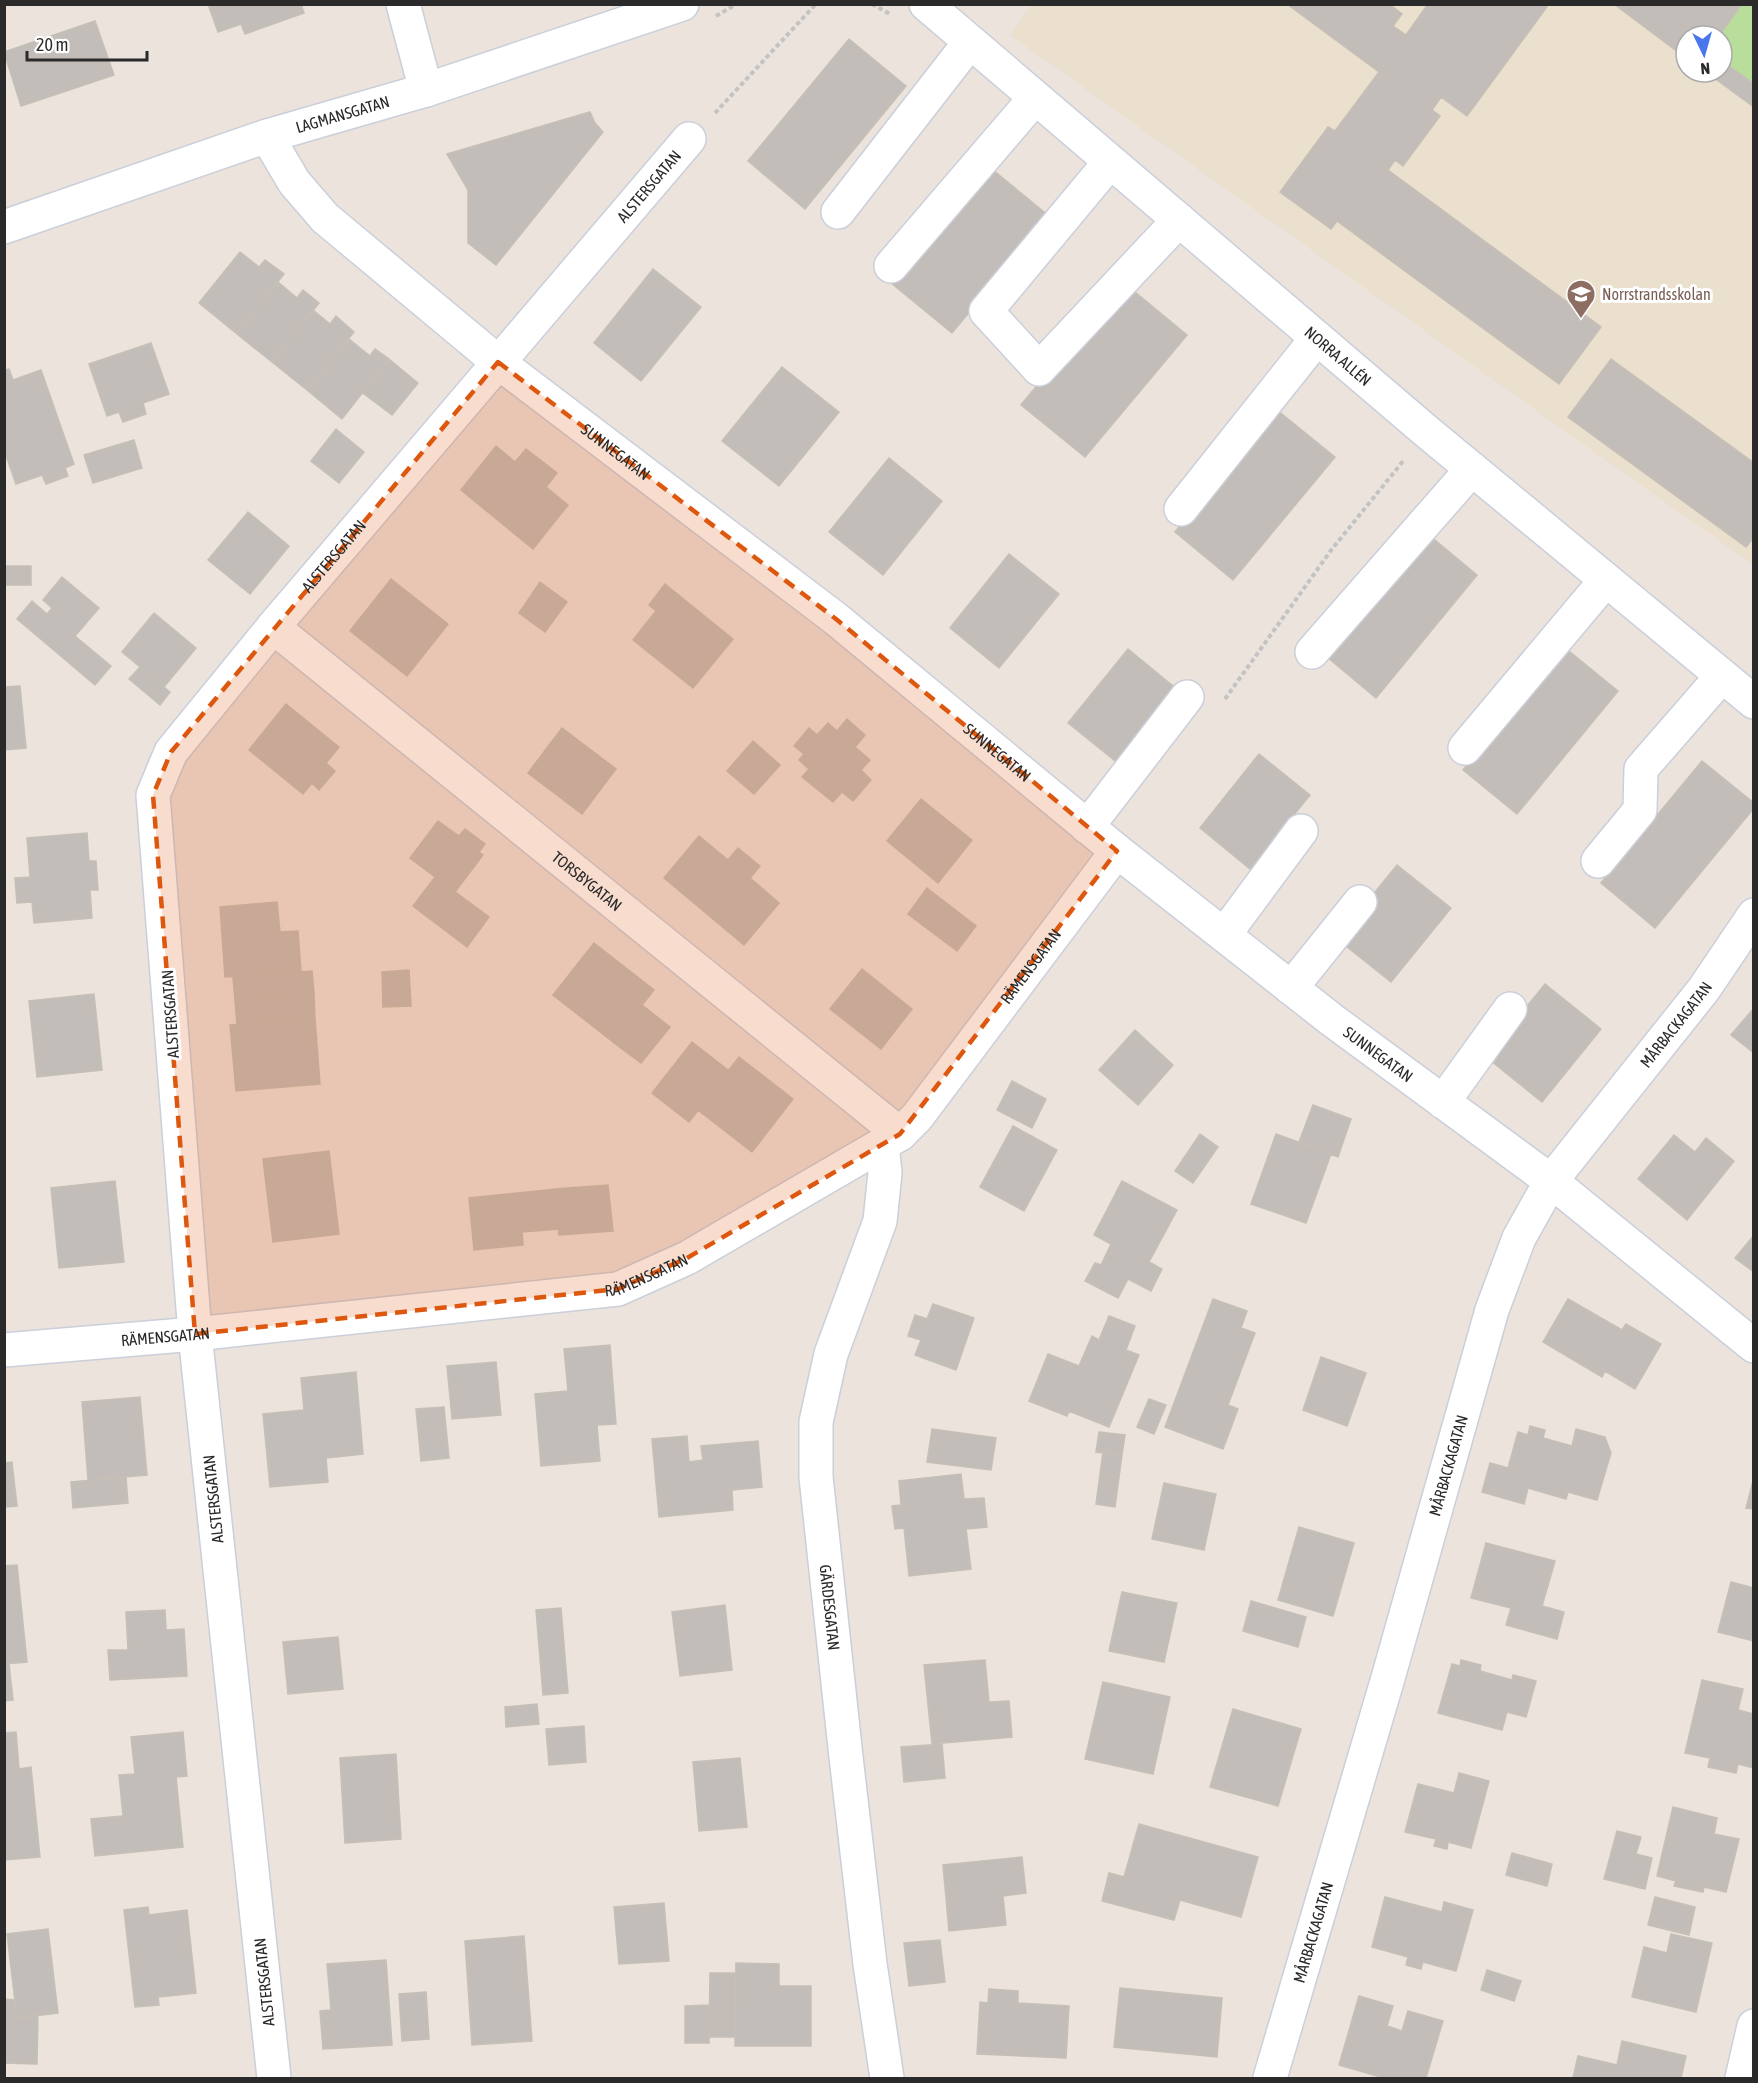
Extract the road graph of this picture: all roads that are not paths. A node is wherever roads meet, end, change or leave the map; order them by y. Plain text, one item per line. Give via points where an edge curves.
1 (403, 4) edge
2 (682, 4) edge
3 (926, 4) edge
4 (970, 42) junction
5 (426, 90) junction
6 (1035, 98) junction
7 (267, 136) junction
8 (689, 140) road end
9 (1110, 162) junction
10 (838, 212) dead end
11 (1179, 220) junction
12 (4, 227) edge
13 (891, 266) dead end
14 (1317, 338) junction
15 (498, 362) junction
16 (1472, 469) junction
17 (1180, 509) dead end
18 (1606, 580) junction
19 (273, 627) junction
20 (1312, 651) dead end
21 (1722, 676) junction
22 (1187, 697) dead end
23 (1754, 702) edge
24 (1465, 748) dead end
25 (1087, 827) junction
26 (1301, 831) dead end
27 (1117, 851) junction
28 (1598, 861) dead end
29 (1360, 902) dead end
30 (1752, 922) edge
31 (1224, 935) junction
32 (1291, 988) junction
33 (1510, 1009) dead end
34 (1443, 1102) junction
35 (891, 1139) junction
36 (1551, 1181) junction
37 (195, 1334) junction
38 (1754, 1346) edge
39 (4, 1350) edge
40 (1754, 2026) edge
41 (274, 2079) edge
42 (887, 2079) edge
43 (1270, 2079) edge
44 (1742, 2079) edge

1 - 5 street
2 - 5 street, LAGMANSGATAN
3 - 4 street, NORRA ALLÉN
4 - 6 street, NORRA ALLÉN
4 - 10 street
5 - 7 street, LAGMANSGATAN
6 - 9 street, NORRA ALLÉN
6 - 13 street
7 - 12 street, LAGMANSGATAN
7 - 15 street, SUNNEGATAN via 294,182 325,218
8 - 15 street, ALSTERSGATAN
9 - 11 street, NORRA ALLÉN
9 - 11 street via 986,311 1039,369
11 - 14 street, NORRA ALLÉN
14 - 16 street, NORRA ALLÉN
14 - 17 street
15 - 19 street, ALSTERSGATAN
15 - 25 street, SUNNEGATAN via 836,619
16 - 18 street, NORRA ALLÉN
16 - 20 street
18 - 21 street, NORRA ALLÉN
18 - 24 street
19 - 35 street, TORSBYGATAN
19 - 37 street, ALSTERSGATAN via 171,752 153,795
21 - 23 street, NORRA ALLÉN
21 - 28 street via 1641,769 1640,810
22 - 25 street
25 - 27 street, SUNNEGATAN
26 - 31 street
27 - 31 street, SUNNEGATAN
27 - 35 street, RÄMENSGATAN via 917,1117
29 - 32 street
30 - 36 street, MÅRBACKAGATAN via 1704,989
31 - 32 street, SUNNEGATAN
32 - 34 street, SUNNEGATAN
33 - 34 street
34 - 36 street, SUNNEGATAN
35 - 37 street, RÄMENSGATAN via 687,1258 618,1289
35 - 42 street, GÄRDESGATAN via 880,1221 831,1354 816,1433 816,1477 846,1757
36 - 38 street, SUNNEGATAN
36 - 43 street, MÅRBACKAGATAN via 1519,1238 1491,1310
37 - 39 street, RÄMENSGATAN
37 - 41 street, ALSTERSGATAN
40 - 44 street

